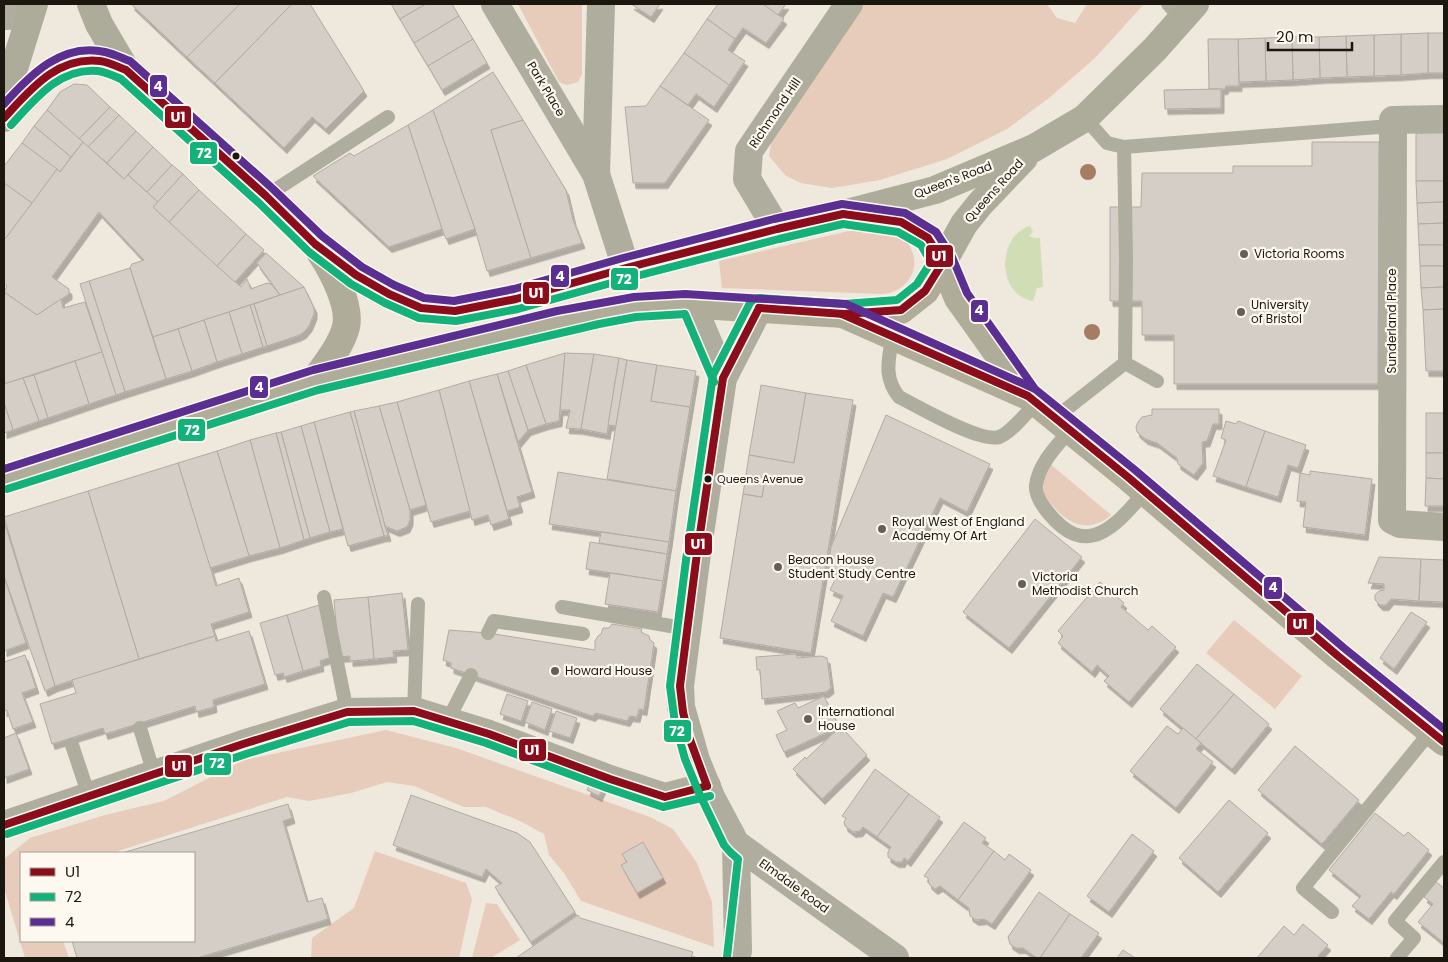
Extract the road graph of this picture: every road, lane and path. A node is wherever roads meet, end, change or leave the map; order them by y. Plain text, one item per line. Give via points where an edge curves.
1 (91, 4) edge
2 (495, 4) edge
3 (601, 4) edge
4 (849, 4) edge
5 (1182, 9) edge
6 (23, 12) edge
7 (126, 70) junction
8 (4, 94) edge
9 (388, 117) dead end
10 (4, 118) edge
11 (1085, 118) junction
12 (1444, 119) edge
13 (1393, 128) junction
14 (1124, 147) junction
15 (1034, 148) junction
16 (596, 174) junction
17 (266, 196) junction
18 (843, 214) junction
19 (777, 228) junction
20 (315, 244) junction
21 (944, 262) junction
22 (626, 268) junction
23 (692, 304) junction
24 (760, 308) junction
25 (844, 314) junction
26 (892, 337) junction
27 (1125, 363) junction
28 (723, 378) junction
29 (315, 380) junction
30 (1157, 381) dead end
31 (1047, 412) junction
32 (4, 479) edge
33 (1145, 492) junction
34 (1444, 527) edge
35 (324, 597) dead end
36 (418, 604) dead end
37 (562, 608) dead end
38 (688, 629) junction
39 (488, 633) dead end
40 (583, 634) dead end
41 (471, 675) dead end
42 (414, 711) junction
43 (347, 712) junction
44 (448, 720) junction
45 (140, 728) dead end
46 (1438, 737) edge
47 (72, 745) dead end
48 (154, 774) junction
49 (709, 791) junction
50 (89, 796) junction
51 (4, 825) edge
52 (743, 849) junction
53 (1444, 862) edge
54 (1332, 912) dead end
55 (737, 955) edge
56 (895, 958) edge
57 (1397, 958) edge

1 - 7 main road via 98,24
2 - 16 street, Park Place
3 - 16 street, Park Place
4 - 19 street, Richmond Hill via 749,151 747,179
5 - 11 main road, Queen's Road
6 - 8 main road via 15,65
7 - 10 main road via 102,61 85,60 59,67 45,76
7 - 17 main road
9 - 17 lane
11 - 14 lane via 1107,143
11 - 15 main road, Queen's Road
12 - 13 street via 1393,120
13 - 14 lane
13 - 34 street, Sunderland Place via 1392,520 1400,524
14 - 27 lane
15 - 18 main road, Queen's Road via 935,190
15 - 21 main road, Queens Road via 975,210
16 - 22 street, Park Place
17 - 20 main road
18 - 19 main road, Queen's Road
18 - 21 main road via 900,222 928,238
19 - 22 main road, Queen's Road
20 - 22 main road, Queen's Road via 356,275 389,294 422,308 456,311 516,299
20 - 29 main road via 332,271 347,313 346,327 335,351
21 - 25 main road via 925,291 901,310
21 - 31 main road via 958,298
23 - 24 main road
23 - 28 street
23 - 29 main road via 635,307 559,321
24 - 25 main road
24 - 28 street
25 - 26 main road
26 - 31 main road
26 - 31 lane via 887,374 892,389 899,397 975,434 999,437
27 - 30 lane
27 - 31 lane
28 - 38 street
29 - 32 main road
31 - 33 main road
31 - 33 lane via 1046,460 1036,486 1038,498 1058,523 1073,534 1088,537 1101,533 1120,519
33 - 46 main road
35 - 43 lane
36 - 42 lane
37 - 38 lane
38 - 49 street via 680,686 681,707 696,760
39 - 40 lane via 494,621
41 - 44 lane
42 - 43 street
42 - 44 street
43 - 48 street
44 - 49 street via 665,797
45 - 48 lane
46 - 54 lane via 1303,888
47 - 50 lane
48 - 50 street
49 - 52 street, Elmdale Road
50 - 51 street
52 - 55 street
52 - 56 street, Elmdale Road
53 - 57 lane via 1395,921 1414,938

